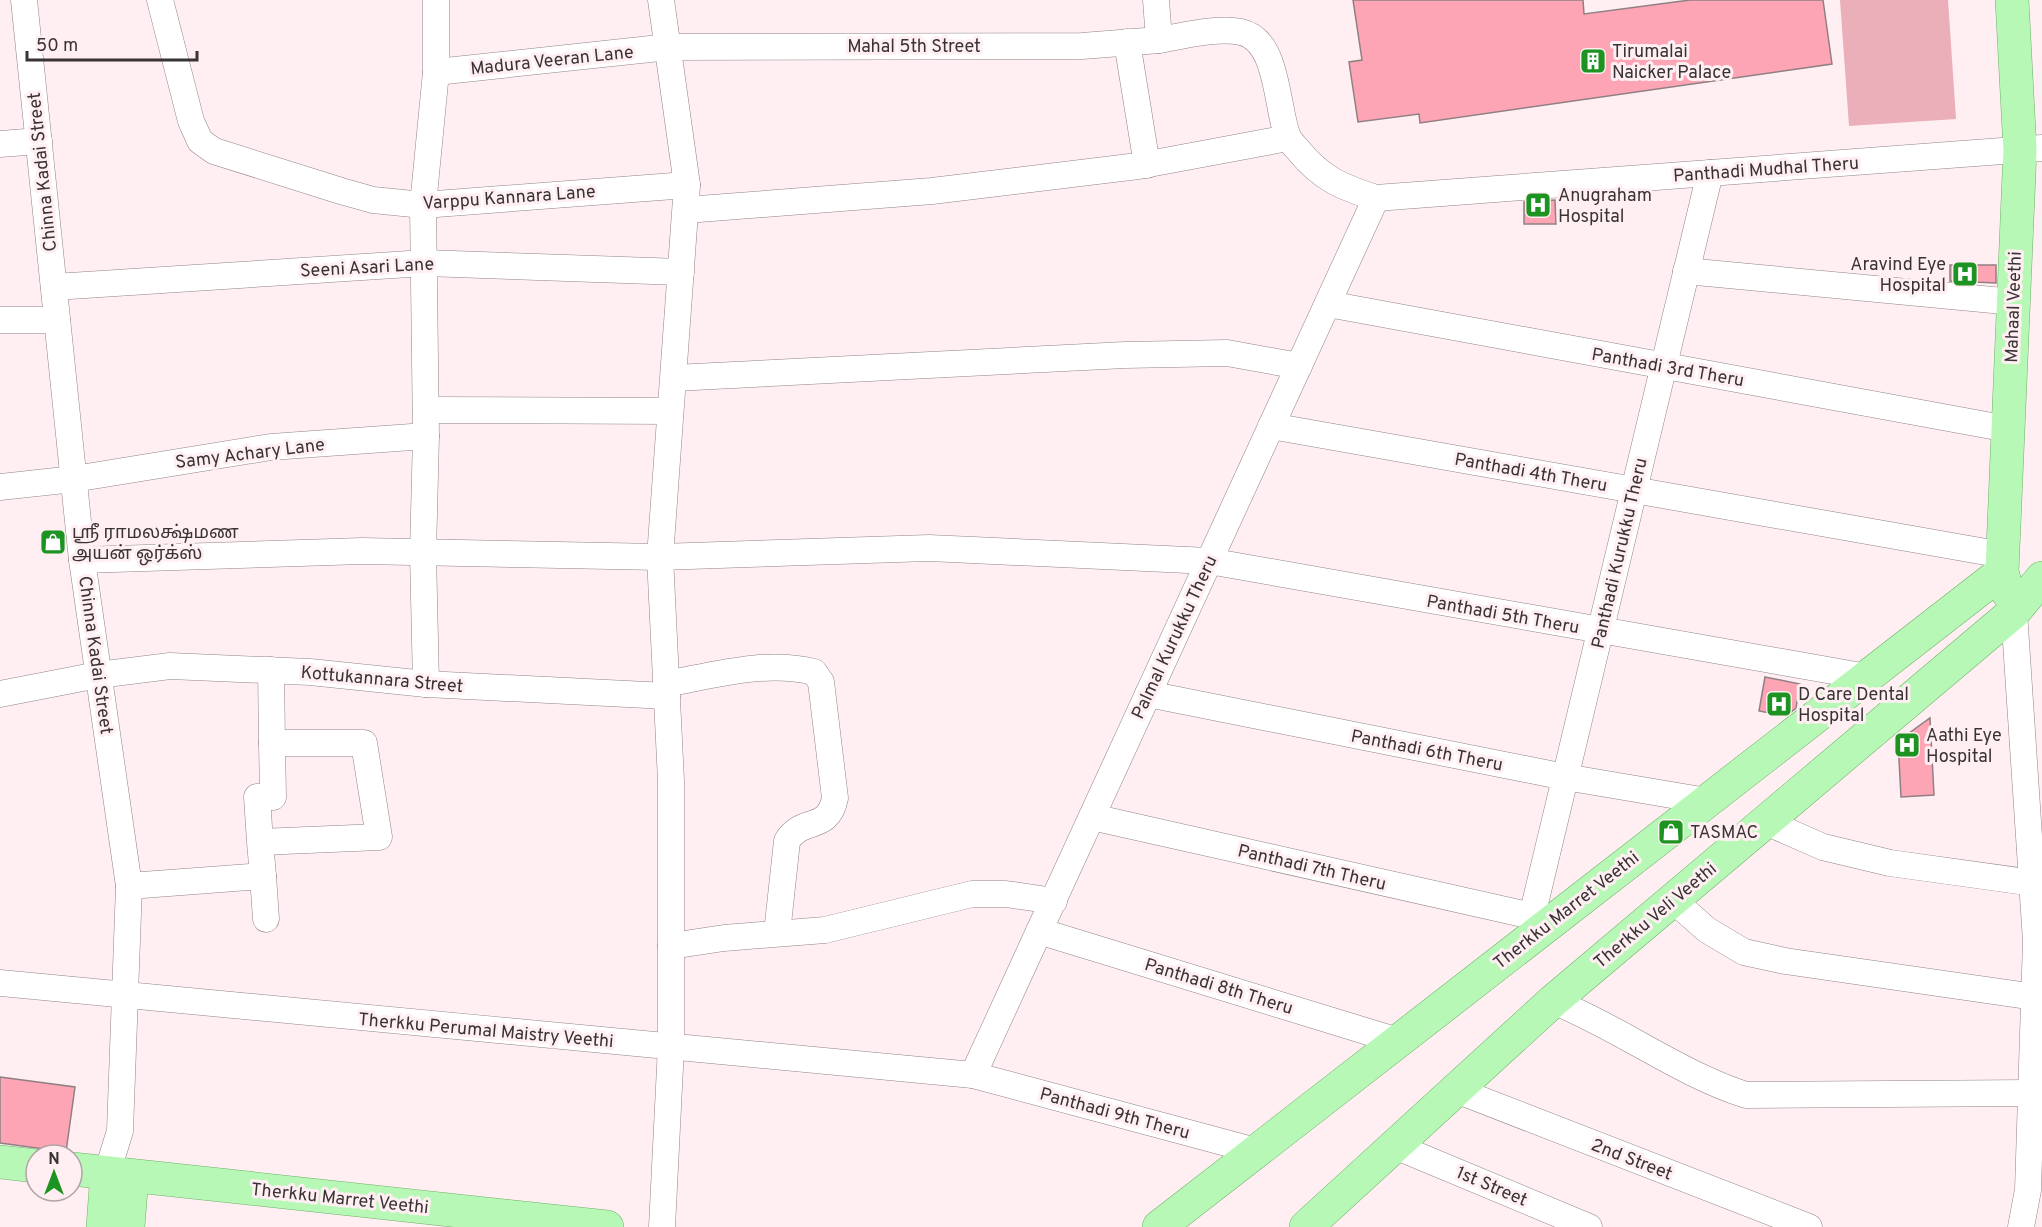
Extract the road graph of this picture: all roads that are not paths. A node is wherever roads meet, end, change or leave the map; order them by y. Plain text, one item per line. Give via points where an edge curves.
1 (24, 0) edge
2 (160, 0) edge
3 (436, 0) edge
4 (661, 0) edge
5 (1156, 0) edge
6 (2012, 0) edge
7 (1159, 40) junction
8 (1127, 42) junction
9 (669, 47) junction
10 (436, 72) junction
11 (1288, 138) junction
12 (39, 141) junction
13 (0, 144) edge
14 (2031, 149) edge
15 (1147, 165) junction
16 (1710, 173) junction
17 (686, 197) junction
18 (1376, 198) junction
19 (423, 205) junction
20 (425, 263) junction
21 (1686, 271) junction
22 (681, 272) junction
23 (54, 287) junction
24 (2014, 302) junction
25 (1328, 304) junction
26 (0, 320) edge
27 (57, 320) junction
28 (1299, 366) junction
29 (1663, 366) junction
30 (674, 378) junction
31 (426, 410) junction
32 (670, 411) junction
33 (1271, 426) junction
34 (2008, 429) junction
35 (426, 436) junction
36 (74, 479) junction
37 (0, 487) edge
38 (1633, 490) junction
39 (423, 553) junction
40 (660, 557) junction
41 (82, 560) junction
42 (1209, 561) junction
43 (2003, 563) junction
44 (2042, 578) edge
45 (2014, 612) junction
46 (1600, 631) junction
47 (271, 670) junction
48 (98, 675) junction
49 (1867, 676) junction
50 (426, 684) junction
51 (666, 690) junction
52 (0, 694) edge
53 (1148, 694) junction
54 (272, 743) junction
55 (1565, 777) junction
56 (1707, 801) junction
57 (1092, 817) junction
58 (1766, 822) junction
59 (260, 842) junction
60 (263, 876) junction
61 (2034, 883) junction
62 (129, 886) junction
63 (1673, 900) junction
64 (1053, 901) junction
65 (266, 919) dead end
66 (1538, 922) junction
67 (1040, 931) junction
68 (777, 933) junction
69 (671, 946) junction
70 (0, 983) edge
71 (124, 996) junction
72 (2034, 997) junction
73 (1553, 1001) junction
74 (1398, 1041) junction
75 (671, 1047) junction
76 (973, 1075) junction
77 (1456, 1090) junction
78 (2030, 1093) junction
79 (1395, 1146) junction
80 (1256, 1151) junction
81 (0, 1162) edge
82 (24, 1165) edge
83 (84, 1170) edge
84 (119, 1174) junction
85 (2035, 1191) edge
86 (103, 1227) edge
87 (128, 1227) edge
88 (607, 1227) edge
89 (662, 1227) edge
90 (1158, 1227) edge
91 (1306, 1227) edge
92 (1589, 1227) edge
93 (1809, 1227) edge
94 (2022, 1227) edge

1 - 12 street, Chinna Kadai Street
2 - 19 street, Varppu Kannara Lane via 191,121 200,141 214,151 341,191 373,200
3 - 10 street
4 - 9 street
5 - 7 street
6 - 14 main road, Mahaal Veethi
7 - 8 street, Mahal 5th Street
7 - 11 street, Panthadi Mudhal Theru via 1225,31 1244,32 1259,41 1268,54
8 - 9 street, Mahal 5th Street via 1071,46
8 - 15 street
9 - 10 street, Madura Veeran Lane
9 - 17 street
10 - 19 street
11 - 15 street, Varppu Kannara Lane
11 - 18 street, Panthadi Mudhal Theru via 1315,170 1342,187
12 - 13 street
12 - 23 street, Chinna Kadai Street
14 - 16 street, Panthadi Mudhal Theru
14 - 24 main road, Mahaal Veethi
15 - 17 street, Varppu Kannara Lane via 932,191
16 - 18 street, Panthadi Mudhal Theru
16 - 21 street, Panthadi Kurukku Theru
17 - 19 street, Varppu Kannara Lane
17 - 22 street
18 - 25 street, Palmal Kurukku Theru
19 - 20 street
20 - 22 street, Seeni Asari Lane
20 - 23 street, Seeni Asari Lane
20 - 31 street
21 - 24 street
21 - 29 street, Panthadi Kurukku Theru
22 - 30 street
23 - 27 street, Chinna Kadai Street
24 - 34 main road, Mahaal Veethi
25 - 28 street, Palmal Kurukku Theru
25 - 29 street, Panthadi 3rd Theru
26 - 27 street
27 - 36 street, Chinna Kadai Street
28 - 30 street via 1227,353 1148,354
28 - 33 street, Palmal Kurukku Theru
29 - 34 street, Panthadi 3rd Theru
29 - 38 street, Panthadi Kurukku Theru
30 - 32 street
31 - 32 street
31 - 35 street
32 - 40 street
33 - 38 street, Panthadi 4th Theru
33 - 42 street, Palmal Kurukku Theru
34 - 43 main road, Mahaal Veethi
35 - 36 street, Samy Achary Lane via 271,447
35 - 39 street
36 - 37 street, Samy Achary Lane
36 - 41 street, Chinna Kadai Street
38 - 43 street, Panthadi 4th Theru
38 - 46 street, Panthadi Kurukku Theru
39 - 40 street, Panthadi 5th Theru
39 - 41 street, Panthadi 5th Theru via 362,551
39 - 50 street
40 - 42 street, Panthadi 5th Theru via 929,548
40 - 51 street
41 - 48 street, Chinna Kadai Street
42 - 46 street, Panthadi 5th Theru
42 - 53 street, Palmal Kurukku Theru
43 - 45 main road, Mahaal Veethi
43 - 49 main road, Therkku Marret Veethi
44 - 45 main road, Therkku Veli Veethi
45 - 58 main road, Therkku Veli Veethi
45 - 61 street
46 - 49 street, Panthadi 5th Theru
46 - 55 street, Panthadi Kurukku Theru
47 - 48 street, Kottukannara Street via 170,666
47 - 50 street, Kottukannara Street
47 - 54 street
48 - 52 street, Kottukannara Street
48 - 62 street, Chinna Kadai Street
49 - 56 main road, Therkku Marret Veethi
50 - 51 street, Kottukannara Street
51 - 68 street, Kottukannara Street via 765,666 814,672 821,682 835,798 826,819 793,831 787,841
51 - 69 street via 671,781
53 - 55 street, Panthadi 6th Theru
53 - 57 street, Palmal Kurukku Theru
54 - 59 street via 273,797 257,797
54 - 59 street via 364,743 379,837
55 - 56 street, Panthadi 6th Theru
55 - 66 street, Panthadi Kurukku Theru
56 - 66 main road, Therkku Marret Veethi
57 - 64 street, Palmal Kurukku Theru
57 - 66 street, Panthadi 7th Theru
58 - 61 street via 1823,847 1890,863
58 - 63 main road, Therkku Veli Veethi
59 - 60 street
60 - 62 street
60 - 65 street
61 - 72 street
62 - 71 street, Chinna Kadai Street
63 - 72 street via 1715,936 1744,952
63 - 73 main road, Therkku Veli Veethi
64 - 67 street, Palmal Kurukku Theru
64 - 68 street via 972,894 825,930
66 - 74 main road, Therkku Marret Veethi
67 - 74 street, Panthadi 8th Theru
67 - 76 street, Palmal Kurukku Theru
68 - 69 street
69 - 75 street
70 - 71 street, Therkku Perumal Maistry Veethi
71 - 75 street, Therkku Perumal Maistry Veethi
71 - 84 street, Chinna Kadai Street
72 - 78 street
73 - 77 main road, Therkku Veli Veethi
73 - 78 street via 1717,1085 1746,1095
74 - 80 main road, Therkku Marret Veethi
75 - 76 street, Therkku Perumal Maistry Veethi
75 - 89 street
76 - 80 street, Panthadi 9th Theru
77 - 79 main road, Therkku Veli Veethi
77 - 93 street, 2nd Street
78 - 85 street
79 - 91 main road, Therkku Veli Veethi
79 - 92 street, 1st Street
80 - 90 main road, Therkku Marret Veethi
81 - 82 main road
83 - 84 main road, Therkku Marret Veethi
84 - 86 main road
84 - 87 main road
84 - 88 main road, Therkku Marret Veethi
85 - 94 street

